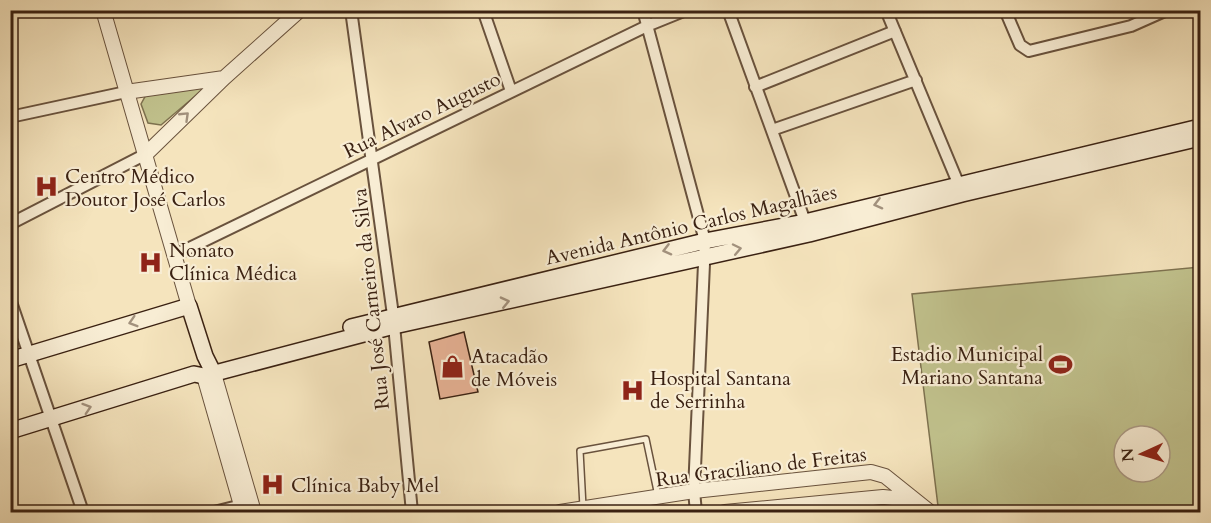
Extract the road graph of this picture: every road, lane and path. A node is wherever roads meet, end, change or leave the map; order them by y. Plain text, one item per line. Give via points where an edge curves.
1 (103, 10) edge
2 (300, 10) edge
3 (351, 10) edge
4 (483, 10) edge
5 (643, 10) edge
6 (686, 10) edge
7 (728, 10) edge
8 (886, 10) edge
9 (1005, 10) edge
10 (1167, 10) edge
11 (649, 25) junction
12 (895, 31) junction
13 (224, 78) junction
14 (916, 80) junction
15 (755, 87) junction
16 (512, 91) junction
17 (126, 92) junction
18 (10, 117) edge
19 (1200, 127) edge
20 (772, 130) junction
21 (1200, 138) edge
22 (146, 154) junction
23 (373, 158) junction
24 (1019, 175) junction
25 (961, 189) junction
26 (10, 224) edge
27 (807, 228) junction
28 (705, 248) junction
29 (175, 255) junction
30 (10, 299) edge
31 (189, 306) junction
32 (393, 321) junction
33 (31, 353) junction
34 (10, 360) edge
35 (205, 369) junction
36 (53, 419) junction
37 (10, 431) edge
38 (694, 491) junction
39 (658, 498) junction
40 (908, 500) edge
41 (247, 508) edge
42 (583, 509) junction
43 (83, 513) edge
44 (214, 513) edge
45 (412, 513) edge
46 (560, 513) edge
47 (696, 513) edge
48 (725, 513) edge
49 (930, 513) edge

1 - 17 street
2 - 13 street
3 - 23 street, Rua José Carneiro da Silva
4 - 16 street
5 - 11 street
6 - 11 street, Rua Alvaro Augusto
7 - 15 street
8 - 12 street
9 - 10 street via 1024,49 1038,50 1131,26
11 - 16 street, Rua Alvaro Augusto
11 - 28 street
12 - 14 street
12 - 15 street
13 - 17 street
22 -> 13 street
14 - 20 street
14 - 25 street
15 - 20 street
16 - 23 street, Rua Alvaro Augusto
17 - 18 street
17 - 22 street
19 - 24 main road, Avenida Antônio Carlos Magalhães
20 - 27 street
21 - 24 main road, Avenida Antônio Carlos Magalhães
22 - 26 street
22 - 29 street
23 - 29 street, Rua Alvaro Augusto
23 - 32 street, Rua José Carneiro da Silva
24 - 25 main road, Avenida Antônio Carlos Magalhães
25 - 27 main road, Avenida Antônio Carlos Magalhães
27 - 28 main road, Avenida Antônio Carlos Magalhães
28 - 32 main road, Avenida Antônio Carlos Magalhães
28 - 38 street
29 - 31 street
30 - 33 street
31 -> 33 main road
31 - 35 main road
32 - 35 main road, Avenida Antônio Carlos Magalhães
32 - 45 street, Rua José Carneiro da Silva
33 - 34 main road
33 - 36 street
36 -> 35 main road, Avenida Antônio Carlos Magalhães
35 - 41 street
36 - 37 main road, Avenida Antônio Carlos Magalhães
36 - 43 street
38 - 39 street, Rua Graciliano de Freitas
38 - 40 street, Rua Graciliano de Freitas via 871,472 880,473
38 - 47 street
39 - 42 street, Rua Graciliano de Freitas
39 - 42 lane via 646,439 580,452
40 - 48 street, Rua Graciliano de Freitas via 883,497
40 - 49 street
41 - 44 street
42 - 46 street, Rua Graciliano de Freitas

